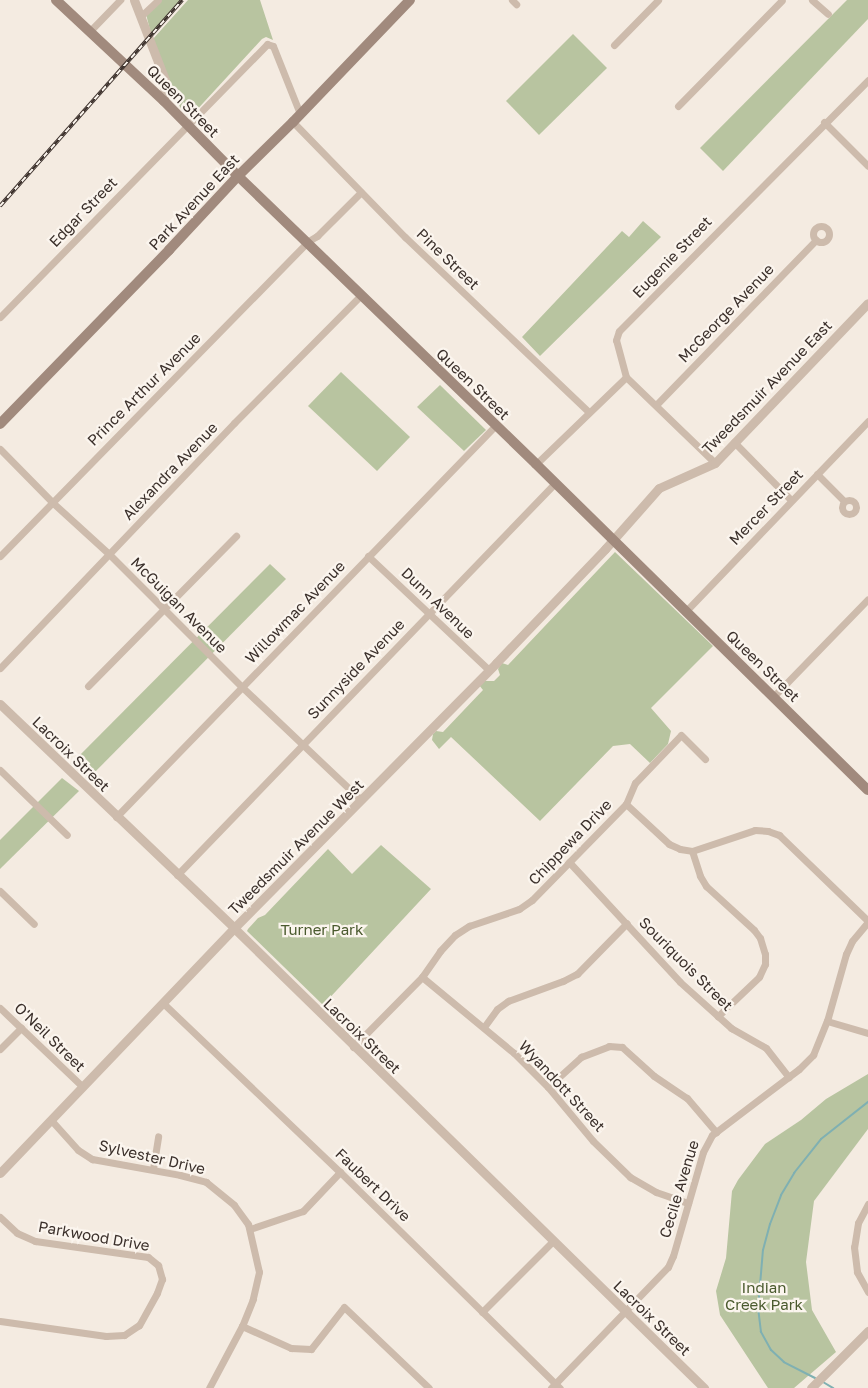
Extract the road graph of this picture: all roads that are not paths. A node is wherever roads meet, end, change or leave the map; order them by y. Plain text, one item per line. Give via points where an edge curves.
1 (56, 0) edge
2 (120, 0) edge
3 (134, 0) edge
4 (158, 0) edge
5 (410, 0) edge
6 (658, 0) edge
7 (782, 0) edge
8 (812, 0) edge
9 (828, 14) dead end
10 (141, 16) junction
11 (90, 32) junction
12 (614, 45) dead end
13 (868, 80) edge
14 (164, 101) junction
15 (678, 106) dead end
16 (296, 118) junction
17 (824, 122) junction
18 (187, 125) junction
19 (868, 166) edge
20 (238, 176) junction
21 (361, 192) junction
22 (816, 240) dead end
23 (307, 242) junction
24 (361, 295) junction
25 (868, 303) edge
26 (0, 317) edge
27 (626, 376) junction
28 (656, 405) junction
29 (588, 411) junction
30 (868, 421) edge
31 (0, 424) edge
32 (495, 426) junction
33 (734, 442) junction
34 (0, 449) edge
35 (715, 463) junction
36 (536, 464) junction
37 (817, 474) junction
38 (555, 483) junction
39 (791, 500) junction
40 (52, 502) junction
41 (844, 502) dead end
42 (236, 536) dead end
43 (612, 540) junction
44 (109, 554) junction
45 (0, 556) edge
46 (368, 556) junction
47 (868, 599) edge
48 (164, 610) junction
49 (684, 612) junction
50 (430, 614) junction
51 (0, 668) edge
52 (489, 670) junction
53 (88, 686) dead end
54 (242, 687) junction
55 (773, 697) junction
56 (0, 704) edge
57 (302, 744) junction
58 (705, 759) dead end
59 (0, 770) edge
60 (868, 790) edge
61 (361, 800) junction
62 (626, 804) junction
63 (116, 817) junction
64 (67, 835) dead end
65 (692, 851) junction
66 (569, 862) junction
67 (176, 875) junction
68 (0, 891) edge
69 (868, 922) edge
70 (626, 923) junction
71 (34, 924) dead end
72 (234, 928) junction
73 (422, 977) junction
74 (164, 1004) junction
75 (0, 1008) edge
76 (718, 1016) junction
77 (827, 1021) junction
78 (484, 1027) junction
79 (21, 1028) junction
80 (868, 1033) edge
81 (354, 1047) junction
82 (0, 1049) edge
83 (789, 1077) junction
84 (82, 1086) junction
85 (548, 1087) junction
86 (51, 1120) junction
87 (716, 1132) junction
88 (158, 1136) dead end
89 (153, 1170) junction
90 (340, 1172) junction
91 (0, 1173) edge
92 (688, 1203) junction
93 (868, 1204) edge
94 (0, 1217) edge
95 (250, 1230) junction
96 (553, 1241) junction
97 (868, 1292) edge
98 (625, 1311) junction
99 (482, 1312) junction
100 (0, 1322) edge
101 (242, 1326) junction
102 (868, 1331) edge
103 (555, 1386) edge
104 (209, 1388) edge
105 (429, 1388) edge
106 (704, 1388) edge
107 (812, 1388) edge

1 - 11 main road, Queen Street
2 - 11 street
3 - 10 street
4 - 10 street
5 - 16 main road, Park Avenue East
6 - 12 street
7 - 15 street
8 - 9 street
10 - 14 street via 165,80
11 - 14 main road, Queen Street
13 - 17 street, Eugenie Street
14 - 18 main road, Queen Street
16 - 18 street, Edgar Street via 273,46 267,44
16 - 20 main road, Park Avenue East
16 - 21 street, Pine Street
17 - 19 street
17 - 27 street, Eugenie Street via 618,331 616,340
18 - 20 main road, Queen Street
18 - 26 street, Edgar Street
20 - 23 main road, Queen Street
20 - 31 main road, Park Avenue East
21 - 23 street, Prince Arthur Avenue
21 - 29 street, Pine Street
22 - 28 street, McGeorge Avenue
23 - 24 main road, Queen Street
23 - 40 street, Prince Arthur Avenue
24 - 32 main road, Queen Street
24 - 44 street, Alexandra Avenue
25 - 33 street, Tweedsmuir Avenue East
27 - 28 street
27 - 29 street
28 - 35 street
29 - 36 street
30 - 37 street, Mercer Street
32 - 36 main road, Queen Street
32 - 46 street, Willowmac Avenue
33 - 35 street, Tweedsmuir Avenue East
33 - 39 street
34 - 40 street, McGuigan Avenue
35 - 43 street, Tweedsmuir Avenue East via 659,488
36 - 38 main road, Queen Street
37 - 39 street, Mercer Street
37 - 41 street
38 - 43 main road, Queen Street
38 - 50 street, Sunnyside Avenue
39 - 49 street, Mercer Street
40 - 44 street, McGuigan Avenue
40 - 45 street, Prince Arthur Avenue
42 - 48 street
43 - 49 main road, Queen Street
43 - 52 street, Tweedsmuir Avenue West
44 - 48 street, McGuigan Avenue
44 - 51 street, Alexandra Avenue
46 - 50 street, Dunn Avenue
46 - 54 street, Willowmac Avenue
47 - 55 street
48 - 53 street
48 - 54 street, McGuigan Avenue
49 - 55 main road, Queen Street
50 - 52 street, Dunn Avenue
50 - 57 street, Sunnyside Avenue
52 - 61 street, Tweedsmuir Avenue West
54 - 57 street, McGuigan Avenue
54 - 63 street, Willowmac Avenue
55 - 60 main road, Queen Street
56 - 63 street, Lacroix Street
57 - 61 street, McGuigan Avenue
57 - 67 street, Sunnyside Avenue
58 - 62 street via 680,735 635,783
59 - 64 street
61 - 72 street, Tweedsmuir Avenue West
62 - 65 street, Chippewa Drive via 669,844
62 - 66 street, Chippewa Drive
63 - 67 street, Lacroix Street
65 - 69 street via 748,831 773,833 783,838
65 - 76 street via 706,886 754,930 765,954 759,977
66 - 70 street, Souriquois Street
66 - 73 street, Chippewa Drive via 526,905 460,931
67 - 72 street, Lacroix Street
68 - 71 street
69 - 77 street, Cecile Avenue via 846,954
70 - 76 street, Souriquois Street via 680,982
70 - 78 street via 577,974 508,1001 497,1009
72 - 74 street, Tweedsmuir Avenue West
72 - 81 street, Lacroix Street
73 - 78 street, Wyandott Street
73 - 81 street, Chippewa Drive
74 - 84 street, Tweedsmuir Avenue West
74 - 90 street, Faubert Drive
75 - 79 street, O'Neil Street
76 - 83 street, Souriquois Street via 731,1028 766,1048
77 - 80 street
77 - 83 street, Cecile Avenue via 813,1055
78 - 85 street, Wyandott Street
79 - 82 street
79 - 84 street, O'Neil Street
81 - 96 street, Lacroix Street
83 - 87 street, Cecile Avenue
84 - 86 street, Tweedsmuir Avenue West
85 - 87 street via 580,1057 608,1046 622,1047 654,1076 687,1098
85 - 92 street, Wyandott Street via 593,1141 630,1176 656,1192
86 - 89 street, Sylvester Drive via 78,1150 92,1159
86 - 91 street, Tweedsmuir Avenue West
87 - 92 street, Cecile Avenue via 705,1146
88 - 89 street
89 - 95 street, Sylvester Drive via 206,1182 234,1205
90 - 95 street via 303,1211
90 - 99 street, Faubert Drive
92 - 98 street, Cecile Avenue via 671,1261
93 - 97 street via 856,1230 854,1247 858,1272
94 - 100 street, Parkwood Drive via 17,1233 35,1241 148,1257 158,1265 162,1279 139,1325 124,1335 106,1336
95 - 101 street, Sylvester Drive via 258,1272 253,1299
96 - 98 street, Lacroix Street
96 - 99 street
98 - 103 street, Cecile Avenue
98 - 106 street, Lacroix Street
99 - 103 street, Faubert Drive
101 - 104 street, Sylvester Drive
101 - 105 street via 291,1348 311,1349 344,1307
102 - 107 street

